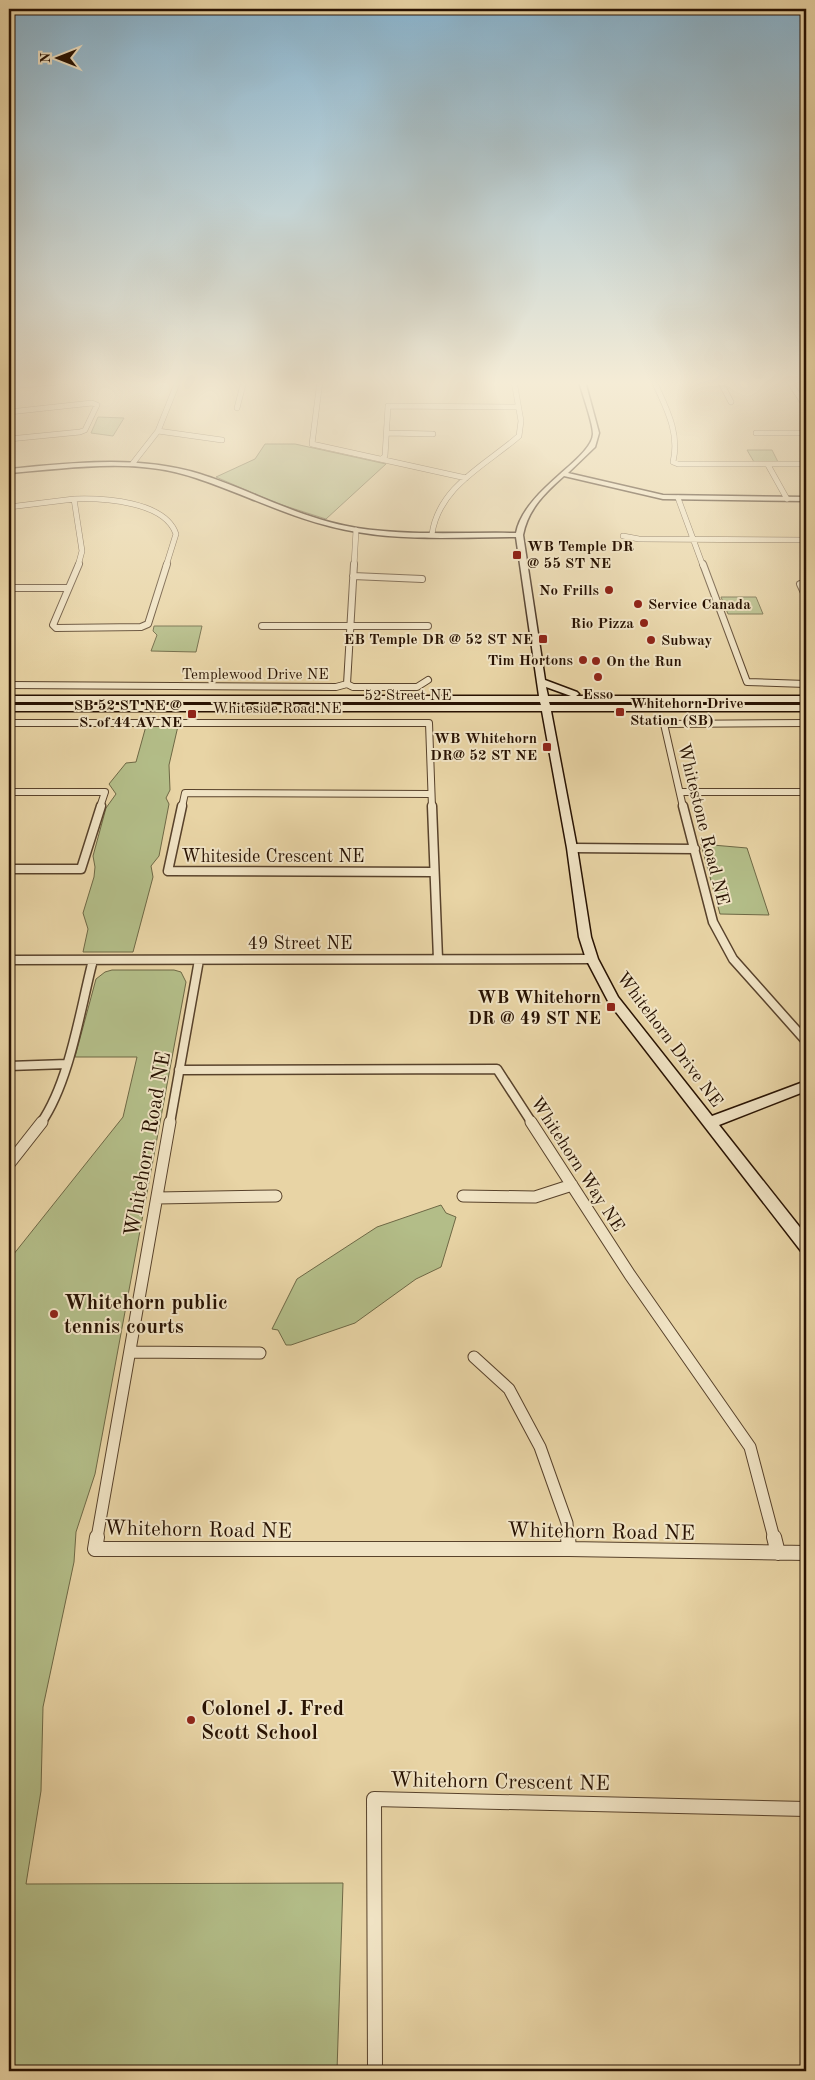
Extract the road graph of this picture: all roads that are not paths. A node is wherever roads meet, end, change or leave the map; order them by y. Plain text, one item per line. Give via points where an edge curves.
1 (203, 478) edge
2 (466, 478) edge
3 (560, 478) edge
4 (581, 478) edge
5 (775, 478) edge
6 (678, 498) junction
7 (787, 499) junction
8 (806, 499) edge
9 (74, 500) junction
10 (9, 507) edge
11 (356, 530) junction
12 (432, 534) junction
13 (519, 535) junction
14 (623, 536) dead end
15 (693, 540) junction
16 (806, 540) edge
17 (353, 576) junction
18 (422, 579) dead end
19 (806, 582) edge
20 (9, 588) edge
21 (68, 588) junction
22 (806, 597) edge
23 (262, 626) dead end
24 (350, 626) junction
25 (428, 626) dead end
26 (428, 680) dead end
27 (541, 682) junction
28 (346, 684) junction
29 (806, 684) edge
30 (9, 685) edge
31 (9, 699) edge
32 (604, 699) junction
33 (806, 699) edge
34 (545, 704) junction
35 (9, 708) edge
36 (502, 708) junction
37 (806, 708) edge
38 (548, 722) junction
39 (9, 723) edge
40 (806, 723) edge
41 (9, 792) edge
42 (680, 792) junction
43 (806, 792) edge
44 (431, 794) junction
45 (572, 848) junction
46 (695, 849) junction
47 (9, 869) edge
48 (434, 872) junction
49 (592, 959) junction
50 (9, 960) edge
51 (93, 960) junction
52 (199, 960) junction
53 (438, 960) junction
54 (806, 1041) edge
55 (67, 1064) junction
56 (9, 1066) edge
57 (179, 1070) junction
58 (806, 1086) edge
59 (711, 1122) junction
60 (9, 1164) edge
61 (572, 1185) junction
62 (276, 1196) dead end
63 (463, 1196) dead end
64 (157, 1198) junction
65 (806, 1246) edge
66 (130, 1352) junction
67 (260, 1353) dead end
68 (474, 1356) dead end
69 (568, 1549) junction
70 (778, 1553) junction
71 (806, 1553) edge
72 (806, 1809) edge
73 (375, 2071) edge

1 - 11 street via 298,516
2 - 12 street via 440,506 433,520
3 - 13 street via 525,514
4 - 6 street
5 - 7 street
6 - 7 street
6 - 15 street
7 - 8 street
9 - 10 street
9 - 21 street via 82,551
9 - 21 street via 102,498 133,504 165,519 176,534 148,624 141,627 56,628 53,625
11 - 12 street
11 - 17 street, Templewood Drive NE
12 - 13 street
13 - 27 street, Whitehorn Drive NE
14 - 15 street
15 - 16 street
15 - 29 street via 748,682
17 - 18 street
17 - 24 street, Templewood Drive NE
19 - 22 street via 800,584
20 - 21 street
23 - 24 street
24 - 25 street
24 - 28 street, Templewood Drive NE
26 - 28 street via 417,687 353,687
27 - 32 street via 566,692
27 - 34 street, Whitehorn Drive NE
28 - 30 street, Templewood Drive NE via 336,687
31 - 34 street, 52 Street NE
32 - 33 street, 52 Street NE
32 - 34 street, 52 Street NE
34 - 36 street, 52 Street NE
34 - 37 street, 52 Street NE
34 - 38 street, Whitehorn Drive NE
35 - 36 street, 52 Street NE
36 - 38 street
38 - 45 street, Whitehorn Drive NE
39 - 44 street, Whiteside Road NE via 429,723
40 - 42 street, Whitestone Road NE via 664,724
41 - 47 street via 105,792 81,869
42 - 43 street
42 - 46 street, Whitestone Road NE
44 - 48 street, Whiteside Road NE
44 - 48 street, Whiteside Crescent NE via 185,793 168,871
45 - 46 street
45 - 49 street, Whitehorn Drive NE via 585,937
46 - 54 street, Whitestone Road NE via 713,922 722,941 733,959
48 - 53 street, Whiteside Road NE
49 - 53 street, 49 Street NE
49 - 59 street, Whitehorn Drive NE via 613,1000
50 - 51 street, 49 Street NE
51 - 52 street, 49 Street NE
51 - 55 street
52 - 53 street, 49 Street NE
52 - 57 street, Whitehorn Road NE
55 - 56 street
55 - 60 street via 54,1103
57 - 61 street, Whitehorn Way NE via 497,1069
57 - 64 street, Whitehorn Road NE
58 - 59 street
59 - 65 street, Whitehorn Drive NE
61 - 63 street via 535,1197
61 - 70 street, Whitehorn Way NE via 630,1275 750,1447
62 - 64 street
64 - 66 street, Whitehorn Road NE
66 - 67 street
66 - 69 street, Whitehorn Road NE via 95,1549
68 - 69 street via 508,1388 540,1447 567,1523
69 - 70 street, Whitehorn Road NE
70 - 71 street, Whitehorn Road NE
72 - 73 street, Whitehorn Crescent NE via 374,1799

